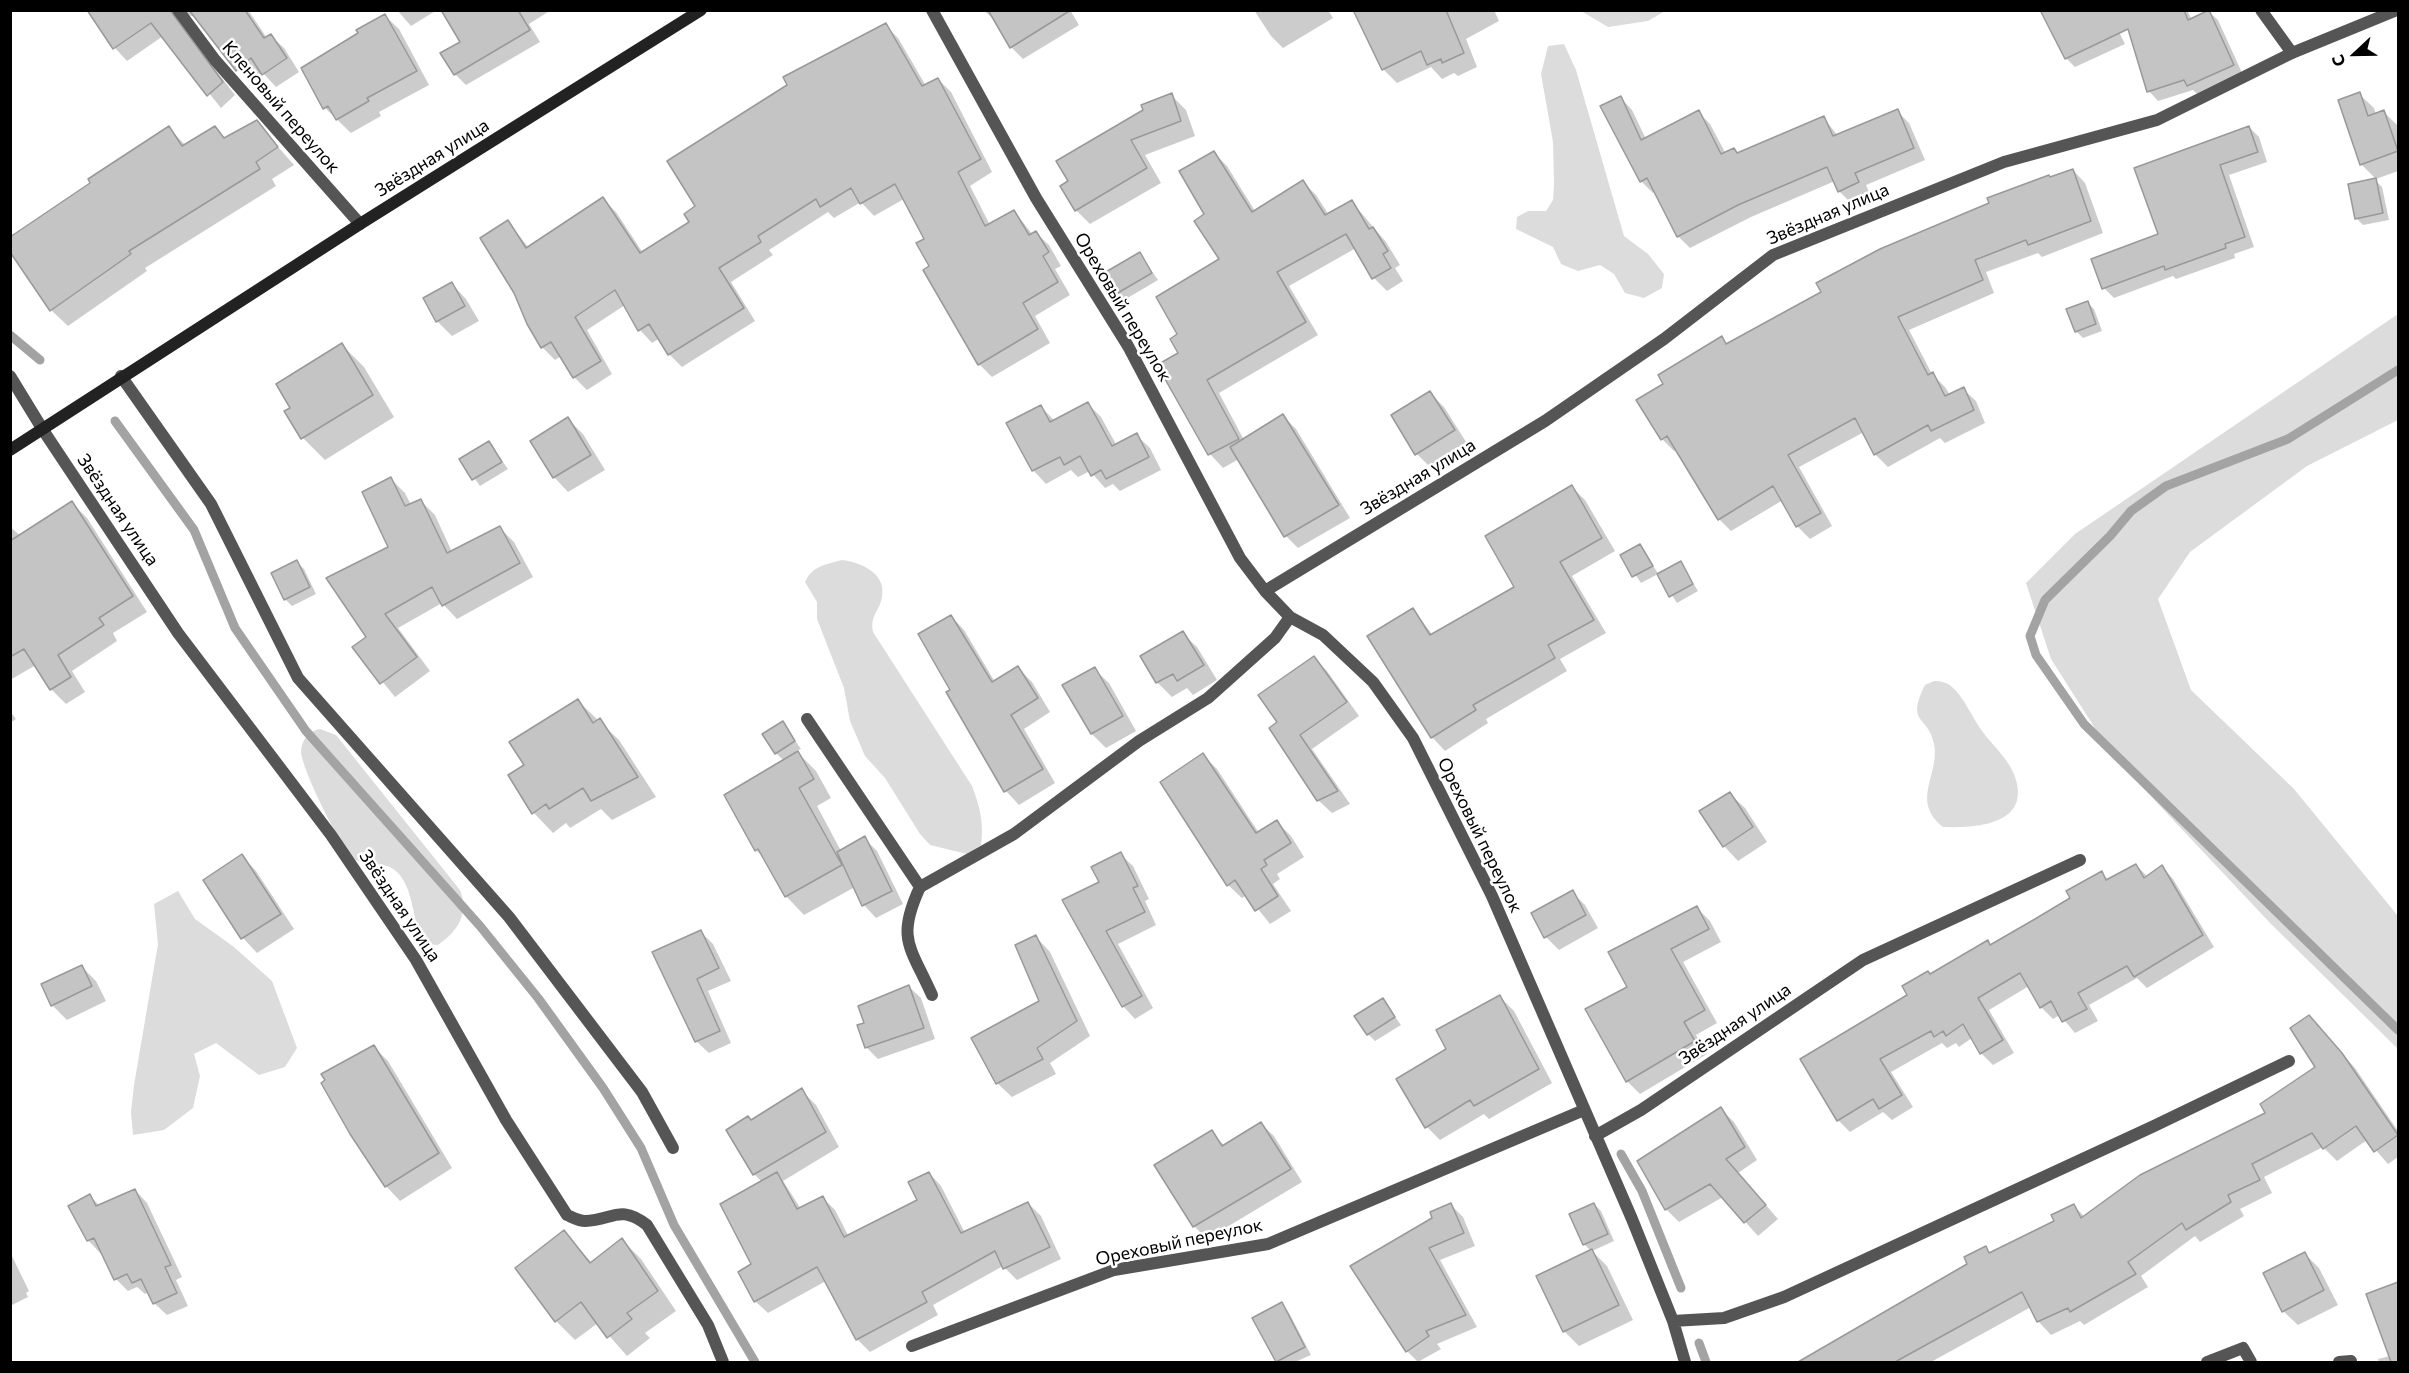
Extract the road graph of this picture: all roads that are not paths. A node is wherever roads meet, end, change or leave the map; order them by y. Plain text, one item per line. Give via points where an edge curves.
1 (178, 10) edge
2 (701, 10) edge
3 (932, 10) edge
4 (2261, 10) edge
5 (2397, 10) edge
6 (2292, 53) junction
7 (360, 224) junction
8 (10, 376) edge
9 (121, 376) junction
10 (43, 430) junction
11 (10, 450) edge
12 (1265, 591) junction
13 (1290, 617) junction
14 (807, 719) dead end
15 (2080, 861) dead end
16 (920, 887) junction
17 (932, 995) dead end
18 (2289, 1061) dead end
19 (1584, 1110) junction
20 (1595, 1136) junction
21 (673, 1148) dead end
22 (1673, 1321) junction
23 (912, 1346) dead end
24 (723, 1362) edge
25 (1682, 1362) edge
26 (2207, 1362) edge
27 (2251, 1362) edge

1 - 7 street, Кленовый переулок via 215,60
2 - 7 street, Звёздная улица
3 - 12 street, Ореховый переулок via 1036,198 1128,346 1240,558
4 - 6 street
5 - 6 street, Звёздная улица
6 - 12 street, Звёздная улица via 2157,120 2004,162 1773,255 1664,339 1545,421
7 - 9 street, Звёздная улица
8 - 10 street, Звёздная улица
9 - 10 street, Звёздная улица
9 - 21 street via 211,504 298,678 509,916 642,1092
10 - 11 street, Звёздная улица
10 - 24 street, Звёздная улица via 178,633 331,835 409,950 506,1120 567,1215 583,1222 620,1213 635,1215 647,1225 708,1325
12 - 13 street, Ореховый переулок
13 - 16 street via 1275,638 1208,698 1138,741 1014,834
13 - 19 street, Ореховый переулок via 1323,634 1372,682 1413,738 1492,896
14 - 16 street
15 - 20 street, Звёздная улица via 1863,960 1641,1110
16 - 17 street via 909,911 905,936
18 - 22 street via 1784,1297 1724,1318
19 - 20 street, Ореховый переулок
19 - 23 street, Ореховый переулок via 1268,1244 1114,1270
20 - 22 street
22 - 25 street
26 - 27 street via 2244,1348

